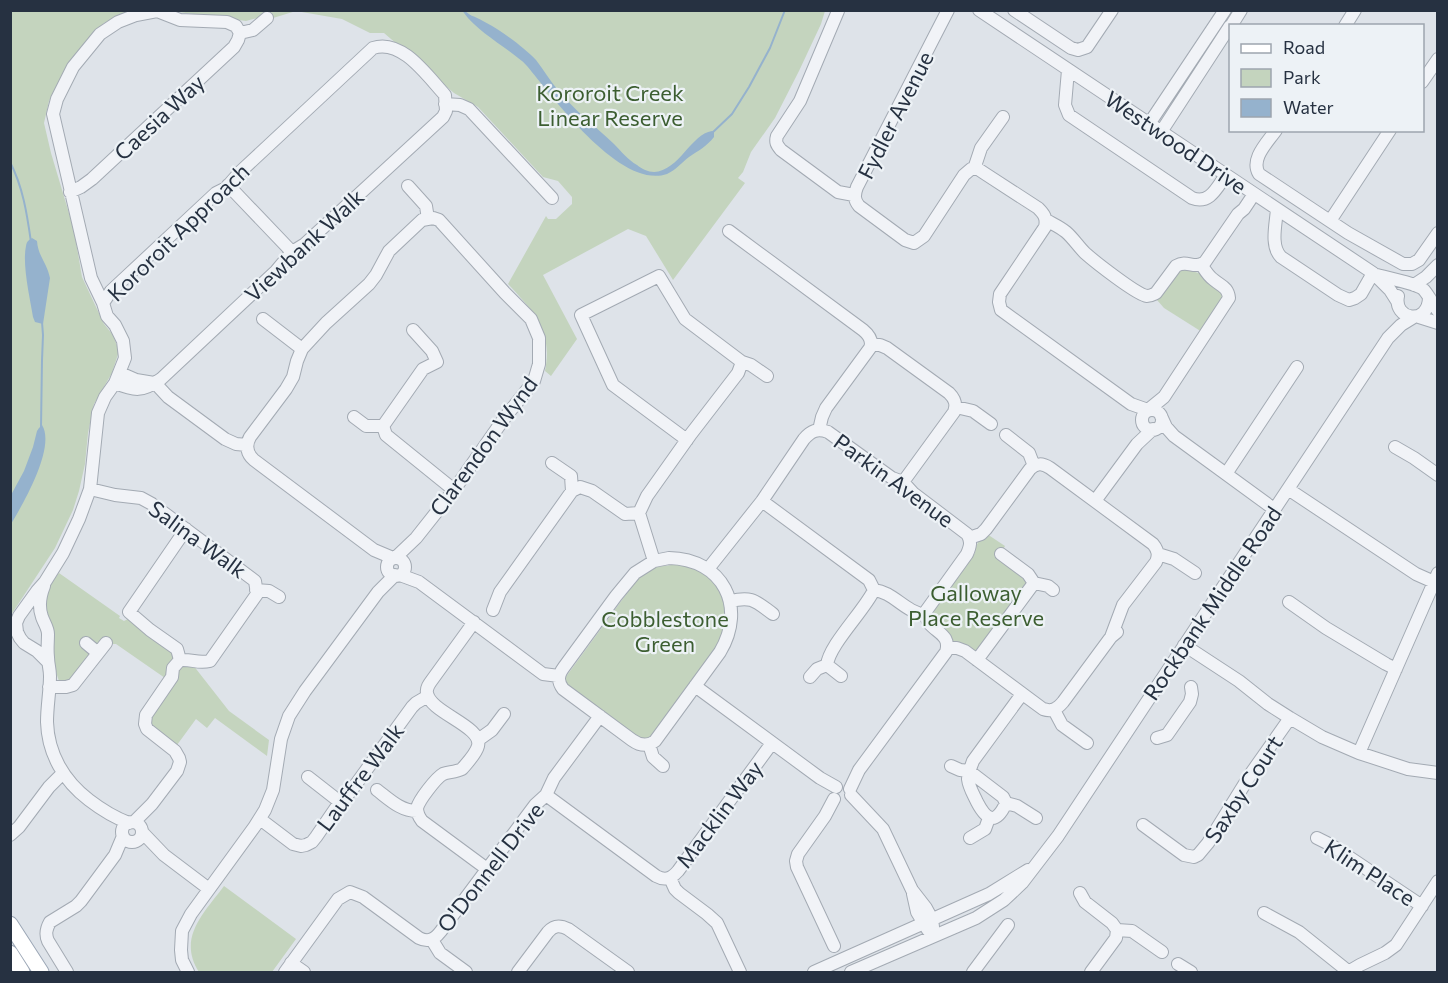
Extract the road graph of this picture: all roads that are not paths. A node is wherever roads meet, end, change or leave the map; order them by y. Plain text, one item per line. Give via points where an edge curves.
1 (948, 10) edge
2 (979, 10) edge
3 (1014, 10) edge
4 (1112, 10) edge
5 (1225, 10) edge
6 (1241, 10) edge
7 (1355, 10) edge
8 (839, 11) edge
9 (267, 18) dead end
10 (1234, 24) edge
11 (1346, 24) edge
12 (1212, 30) junction
13 (240, 33) junction
14 (1229, 33) edge
15 (1437, 59) edge
16 (1068, 70) junction
17 (1424, 79) edge
18 (445, 104) junction
19 (1002, 117) dead end
20 (1149, 124) junction
21 (1161, 132) junction
22 (1275, 132) edge
23 (1389, 132) edge
24 (974, 169) junction
25 (1226, 175) junction
26 (228, 185) junction
27 (408, 186) dead end
28 (70, 192) junction
29 (1251, 193) junction
30 (854, 195) junction
31 (552, 198) dead end
32 (1277, 209) junction
33 (428, 219) junction
34 (1046, 220) junction
35 (1330, 221) junction
36 (729, 231) dead end
37 (1437, 233) edge
38 (292, 252) junction
39 (1201, 264) junction
40 (1437, 265) edge
41 (1437, 272) edge
42 (1373, 273) junction
43 (1412, 285) junction
44 (1428, 296) junction
45 (103, 303) junction
46 (1398, 303) junction
47 (1437, 311) edge
48 (1417, 317) junction
49 (263, 319) dead end
50 (1437, 323) edge
51 (413, 330) dead end
52 (1388, 338) junction
53 (872, 345) junction
54 (303, 349) junction
55 (742, 362) junction
56 (1298, 367) dead end
57 (767, 376) dead end
58 (118, 378) junction
59 (155, 383) junction
60 (1164, 397) junction
61 (1131, 404) junction
62 (956, 407) junction
63 (1148, 410) junction
64 (1161, 416) junction
65 (354, 417) dead end
66 (991, 424) dead end
67 (383, 426) junction
68 (1148, 426) junction
69 (819, 430) junction
70 (1006, 435) dead end
71 (1174, 436) junction
72 (687, 440) junction
73 (247, 445) junction
74 (1395, 447) dead end
75 (552, 463) dead end
76 (1034, 466) junction
77 (1226, 474) junction
78 (1437, 475) edge
79 (903, 482) junction
80 (91, 486) junction
81 (1288, 489) junction
82 (454, 490) junction
83 (572, 491) junction
84 (762, 501) junction
85 (1095, 501) junction
86 (1274, 509) junction
87 (639, 513) junction
88 (186, 529) junction
89 (969, 538) junction
90 (1001, 554) dead end
91 (1158, 554) junction
92 (654, 561) junction
93 (396, 567) junction
94 (708, 569) junction
95 (1195, 573) dead end
96 (1436, 577) edge
97 (1034, 583) junction
98 (256, 590) junction
99 (874, 590) junction
100 (1053, 590) dead end
101 (279, 597) dead end
102 (730, 601) junction
103 (1289, 602) dead end
104 (33, 605) junction
105 (493, 610) dead end
106 (773, 614) dead end
107 (926, 615) junction
108 (474, 622) junction
109 (86, 644) dead end
110 (1184, 645) junction
111 (43, 648) junction
112 (947, 648) junction
113 (180, 660) junction
114 (977, 660) junction
115 (828, 665) junction
116 (1396, 669) junction
117 (559, 676) junction
118 (841, 676) dead end
119 (810, 677) dead end
120 (695, 686) junction
121 (49, 687) junction
122 (1191, 687) dead end
123 (1023, 694) junction
124 (428, 696) junction
125 (1054, 710) junction
126 (504, 714) dead end
127 (600, 716) junction
128 (1290, 718) junction
129 (1157, 738) dead end
130 (478, 740) junction
131 (772, 742) junction
132 (1087, 742) dead end
133 (649, 744) junction
134 (1359, 753) junction
135 (663, 766) dead end
136 (951, 766) dead end
137 (969, 771) junction
138 (63, 773) junction
139 (1437, 773) edge
140 (308, 777) dead end
141 (377, 790) dead end
142 (842, 794) junction
143 (546, 795) junction
144 (340, 802) junction
145 (1006, 803) junction
146 (417, 811) junction
147 (989, 818) junction
148 (1036, 818) dead end
149 (260, 819) junction
150 (1143, 825) dead end
151 (132, 832) junction
152 (10, 835) edge
153 (970, 838) dead end
154 (1317, 838) dead end
155 (1035, 867) junction
156 (487, 869) junction
157 (670, 878) junction
158 (1437, 881) edge
159 (209, 889) junction
160 (1080, 893) dead end
161 (1422, 906) junction
162 (1264, 913) dead end
163 (927, 921) junction
164 (10, 924) edge
165 (1008, 925) dead end
166 (1117, 930) junction
167 (934, 937) junction
168 (432, 940) junction
169 (834, 946) dead end
170 (1162, 952) dead end
171 (10, 953) edge
172 (1178, 964) dead end
173 (288, 968) edge
174 (22, 972) edge
175 (40, 972) edge
176 (67, 972) edge
177 (188, 972) edge
178 (304, 972) edge
179 (466, 972) edge
180 (518, 972) edge
181 (628, 972) edge
182 (740, 972) edge
183 (814, 972) edge
184 (851, 972) edge
185 (973, 972) edge
186 (1091, 972) edge
187 (1191, 972) edge
188 (1348, 972) edge

1 - 30 street, Fydler Avenue
2 - 16 street, Westwood Drive
3 - 4 street via 1078,50 1087,47
5 - 12 street
6 - 10 street
7 - 11 street
8 - 30 street via 800,101 777,136 776,144 838,192
9 - 13 street, Caesia Way via 253,30
12 - 14 street
12 - 20 street
13 - 28 street, Caesia Way via 234,47 92,179
13 - 28 street via 227,22 180,20 157,11 118,22 100,34 73,67 53,114
14 - 21 street
15 - 17 street
16 - 20 street, Westwood Drive
16 - 25 street via 1065,105 1069,115 1192,198 1208,198
18 - 26 street, Kororoit Approach via 445,95 409,57 389,46 373,48
18 - 31 street via 469,109
18 - 38 street, Viewbank Walk via 443,117
19 - 24 street via 981,148
20 - 21 street, Westwood Drive
21 - 25 street, Westwood Drive
22 - 35 street via 1256,161 1259,174
23 - 35 street
24 - 30 street, Fydler Avenue via 967,172 924,236 914,243 904,240 859,206
24 - 34 street via 1038,208
25 - 29 street, Westwood Drive
26 - 38 street
26 - 45 street, Kororoit Approach via 111,291
27 - 33 street via 426,206
28 - 45 street via 92,278
29 - 32 street, Westwood Drive
29 - 39 street via 1244,209
32 - 42 street, Westwood Drive
32 - 42 street via 1276,252 1338,295 1349,300 1355,298
33 - 54 street via 422,220 389,251 369,284 326,322
33 - 82 street, Clarendon Wynd via 439,220 531,319 539,338 539,364 534,381
34 - 39 street via 1067,233 1103,268 1145,296 1156,293 1179,263
34 - 61 street via 1000,294 999,306
35 - 37 street via 1406,264 1419,260
36 - 53 street via 863,330
38 - 59 street, Viewbank Walk
39 - 60 street via 1226,289 1229,298
40 - 43 street
41 - 44 street
42 - 43 street, Westwood Drive
42 - 46 street, Westwood Drive
43 - 44 street
43 - 46 street via 1401,290
44 - 47 street
44 - 48 street via 1428,307
45 - 58 street, Kororoit Approach via 123,341 125,358
46 - 48 street via 1404,314
46 - 52 street, Rockbank Middle Road
48 - 50 street
48 - 52 street, Rockbank Middle Road
49 - 54 street
51 - 67 street via 437,362 423,369
52 - 81 street, Rockbank Middle Road
53 - 62 street via 886,348 949,393
53 - 69 street via 826,408
54 - 73 street via 290,383
55 - 57 street
55 - 72 street via 738,373
55 - 72 street via 685,319 659,276 581,315 613,385
56 - 77 street
58 - 59 street via 130,389
58 - 80 street, Kororoit Approach via 98,413
59 - 73 street via 225,439
60 - 63 street
60 - 64 street
61 - 63 street
61 - 68 street
62 - 66 street via 973,411
62 - 79 street
63 - 64 street
63 - 68 street via 1142,417
64 - 68 street via 1160,426
64 - 71 street
65 - 67 street via 366,426
67 - 82 street via 386,435
68 - 71 street
68 - 85 street
69 - 79 street, Parkin Avenue via 828,432
69 - 84 street, Parkin Avenue via 804,439
70 - 76 street via 1029,453
71 - 77 street
72 - 87 street
73 - 93 street via 254,460
74 - 78 street
75 - 83 street via 571,476
76 - 85 street via 1050,468
76 - 89 street via 986,529
77 - 86 street
79 - 89 street, Parkin Avenue via 912,494
80 - 88 street, Salina Walk via 117,489 141,498
80 - 104 street, Kororoit Approach via 71,538
81 - 86 street, Rockbank Middle Road
81 - 96 street via 1416,574
82 - 93 street, Clarendon Wynd
83 - 87 street via 580,487 625,514
83 - 105 street via 500,592
84 - 94 street, Parkin Avenue
84 - 99 street via 869,580
85 - 91 street via 1153,544
86 - 110 street, Rockbank Middle Road
87 - 92 street
88 - 98 street, Salina Walk via 255,581
88 - 113 street via 129,612 177,649
89 - 107 street, Parkin Avenue via 967,554
90 - 97 street
91 - 95 street
91 - 125 street via 1133,593 1124,623
92 - 94 street via 678,558
92 - 117 street via 626,583
93 - 108 street via 412,572 419,582
93 - 149 street, Clarendon Wynd via 289,716 280,739 273,790
94 - 102 street
96 - 116 street
97 - 100 street
97 - 114 street
98 - 101 street, Salina Walk
98 - 113 street, Salina Walk via 257,594 210,661
99 - 107 street via 886,593 910,611
99 - 115 street via 830,653
102 - 106 street via 751,599
102 - 120 street via 731,623 725,643
103 - 116 street
104 - 111 street, Kororoit Approach via 48,633
104 - 111 street, Kororoit Approach via 19,616 17,632 24,643
107 - 112 street via 931,626 946,639
108 - 117 street via 543,674
108 - 124 street via 432,680
109 - 121 street via 102,648 73,685
110 - 128 street
110 - 155 street, Rockbank Middle Road
111 - 121 street, Kororoit Approach
112 - 114 street via 965,651
112 - 142 street
113 - 151 street via 145,719 147,729 175,751 180,762
114 - 123 street
115 - 118 street
115 - 119 street
116 - 134 street
117 - 127 street via 563,689
120 - 131 street
120 - 133 street
121 - 138 street, Kororoit Approach via 48,736
122 - 129 street via 1190,702 1167,735
123 - 125 street via 1045,710
123 - 137 street
124 - 130 street
124 - 144 street, Lauffre Walk via 412,707
125 - 132 street via 1062,725
126 - 130 street
127 - 133 street via 636,743
127 - 143 street, O'Donnell Drive
128 - 134 street
128 - 150 street, Saxby Court via 1202,852 1194,857 1184,855
130 - 146 street via 477,749 465,766 437,779 419,802
131 - 142 street
131 - 157 street, Macklin Way
133 - 135 street via 653,757
134 - 139 street via 1408,769
136 - 137 street
137 - 145 street
137 - 147 street via 970,788
138 - 151 street, Kororoit Approach via 74,788
138 - 152 street
140 - 144 street
141 - 146 street via 403,809
142 - 163 street via 883,829 912,890 926,908
142 - 169 street via 796,861
143 - 156 street, O'Donnell Drive
143 - 157 street, Macklin Way via 656,876
144 - 149 street, Lauffre Walk via 316,837 302,846 293,844
145 - 147 street via 995,817
145 - 148 street
146 - 156 street via 422,821
147 - 153 street via 985,830
149 - 159 street, Clarendon Wynd
151 - 159 street, Kororoit Approach
151 - 176 street via 81,902 48,926 48,941
154 - 161 street, Klim Place
155 - 163 street, Rockbank Middle Road via 989,894
155 - 167 street, Rockbank Middle Road via 1004,900
156 - 168 street, O'Donnell Drive
157 - 182 street via 679,893 717,923
158 - 161 street
159 - 177 street, Clarendon Wynd via 183,931 182,960
160 - 166 street
161 - 188 street via 1396,945
162 - 188 street via 1299,932
163 - 167 street
163 - 183 street, Rockbank Middle Road
164 - 175 main road
165 - 185 street via 994,938
166 - 170 street via 1132,931
166 - 186 street via 1116,938
167 - 184 street, Rockbank Middle Road
168 - 173 street, O'Donnell Drive via 419,938 363,897 350,892 338,899
168 - 179 street via 440,953
171 - 174 main road
172 - 187 street
173 - 178 street
180 - 181 street via 548,932 560,926

